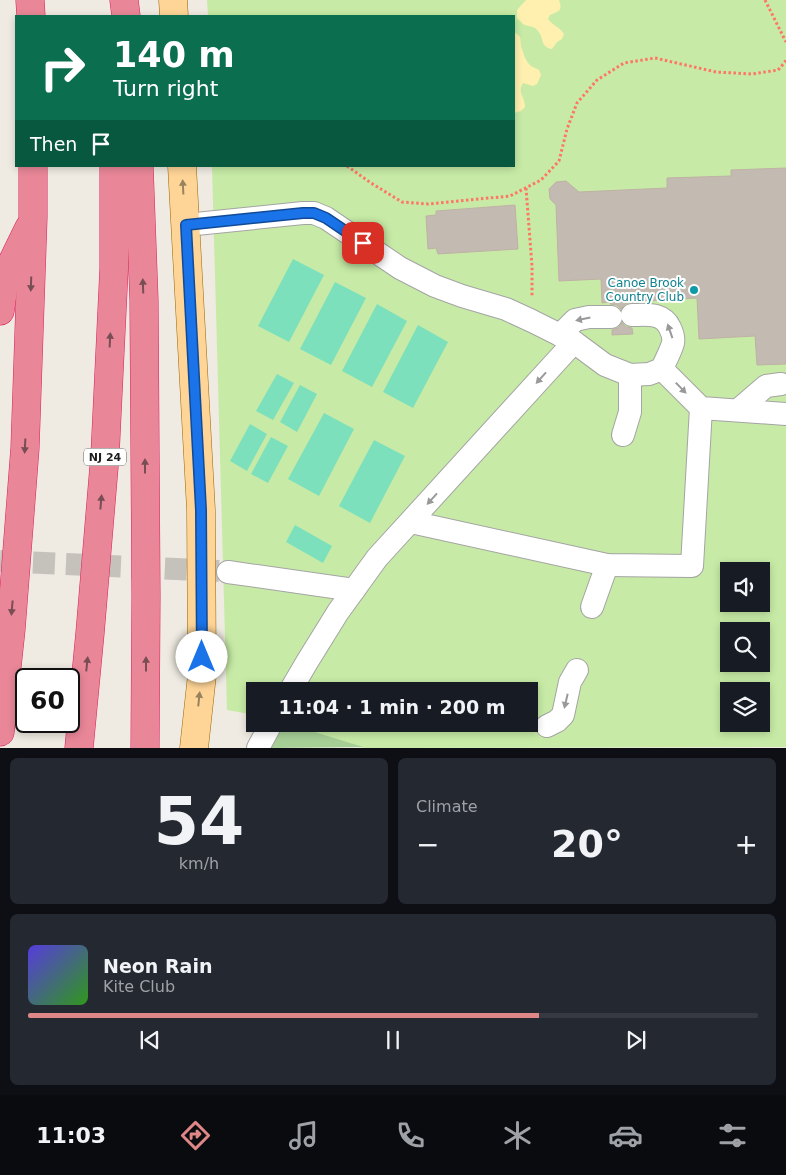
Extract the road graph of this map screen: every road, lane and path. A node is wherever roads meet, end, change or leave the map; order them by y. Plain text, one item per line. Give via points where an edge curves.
1 (30, 0) edge
2 (111, 0) edge
3 (124, 0) edge
4 (173, 0) edge
5 (765, 0) edge
6 (31, 15) edge
7 (111, 15) edge
8 (126, 15) edge
9 (174, 15) edge
10 (786, 42) edge
11 (786, 61) edge
12 (33, 167) edge
13 (114, 167) edge
14 (139, 167) edge
15 (182, 167) edge
16 (348, 167) edge
17 (526, 188) junction
18 (34, 217) junction
19 (186, 225) junction
20 (0, 311) edge
21 (532, 320) junction
22 (567, 339) junction
23 (662, 368) junction
24 (630, 375) junction
25 (781, 384) dead end
26 (701, 408) junction
27 (738, 410) junction
28 (786, 414) edge
29 (623, 435) dead end
30 (411, 522) junction
31 (607, 565) junction
32 (228, 572) tunnel mouth
33 (354, 590) junction
34 (592, 606) dead end
35 (577, 670) dead end
36 (295, 682) edge
37 (547, 726) dead end
38 (0, 732) edge
39 (267, 732) edge
40 (79, 748) edge
41 (145, 748) edge
42 (194, 748) edge
43 (258, 748) edge

1 - 6 highway
2 - 7 highway
3 - 8 highway
4 - 9 main road
5 - 10 path
11 - 17 path via 778,70 752,74 716,72 655,58 624,63 597,80 577,102 559,161 541,180
12 - 18 highway
40 -> 13 highway, NJ 24 via 105,456 114,269
41 -> 14 highway via 144,300
19 -> 15 main road
16 - 17 path via 402,202 428,204 510,196
17 - 21 path
18 - 20 highway via 5,277
18 -> 38 highway via 25,448
19 - 21 lane via 314,213 400,268 435,286
42 -> 19 main road via 202,675 201,510
21 - 22 lane
23 -> 22 lane via 674,342 668,323 654,315 575,320
22 - 24 lane via 605,365
22 -> 30 lane
23 - 24 lane via 648,374
23 -> 26 lane
24 - 29 lane via 630,412
25 - 27 lane via 766,386
26 - 27 lane
26 - 31 lane via 692,566
27 - 28 lane
30 - 31 lane
30 - 33 lane via 377,558
31 - 34 lane
32 - 33 lane
33 - 36 lane
35 -> 37 lane via 570,682 563,715
39 - 43 lane

